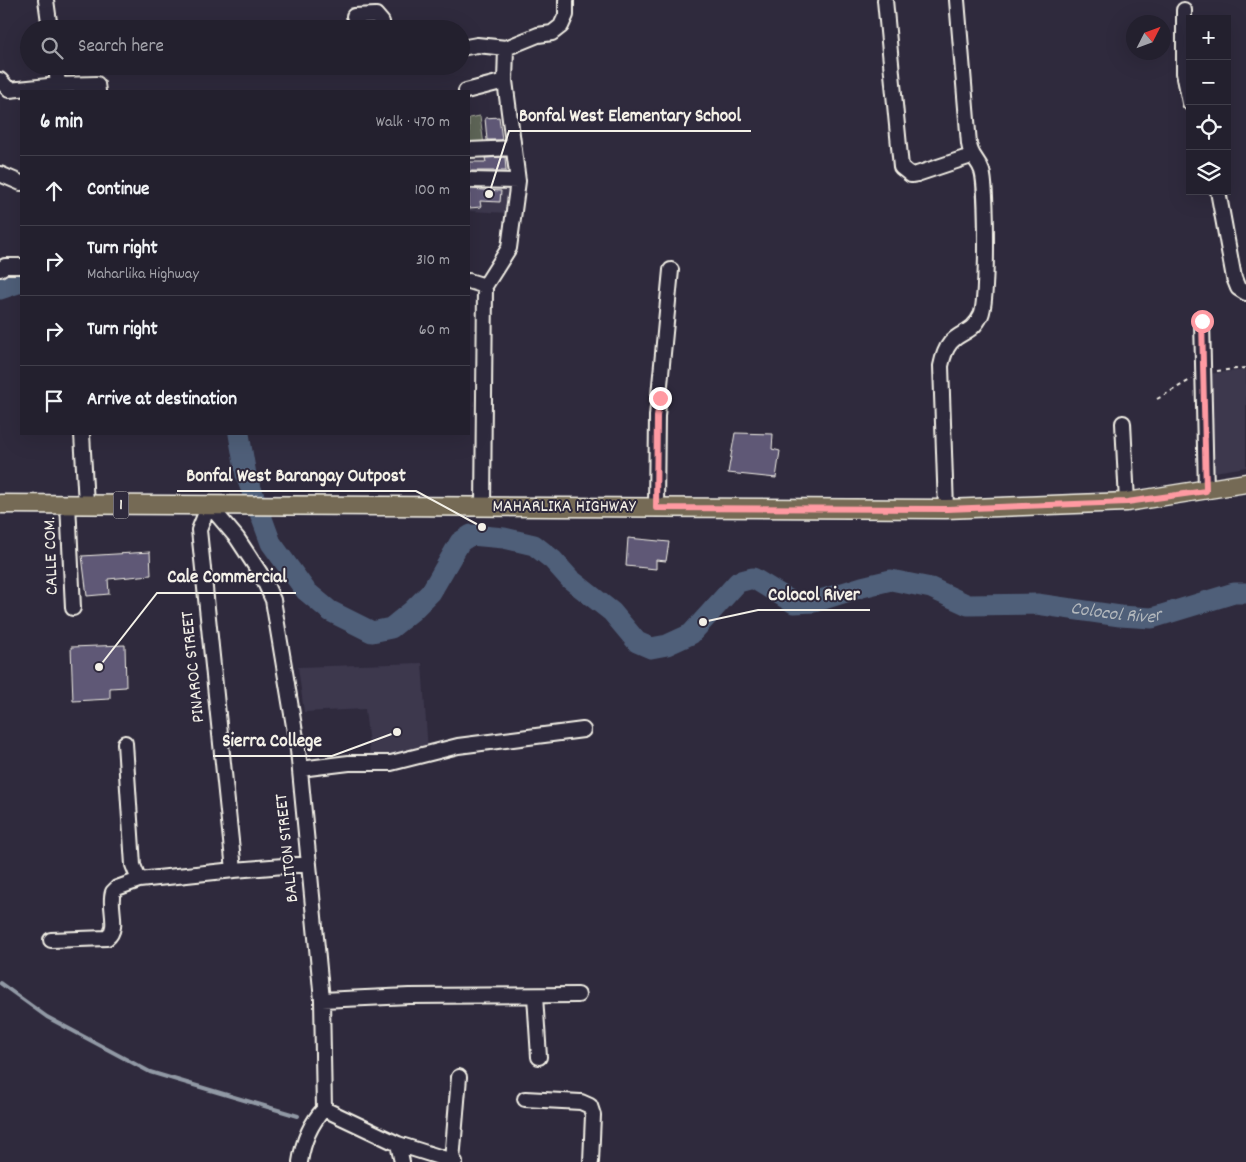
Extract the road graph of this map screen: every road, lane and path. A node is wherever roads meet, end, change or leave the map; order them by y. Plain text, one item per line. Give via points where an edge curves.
1 (46, 0) edge
2 (566, 0) edge
3 (884, 0) edge
4 (957, 0) edge
5 (1184, 10) dead end
6 (354, 16) dead end
7 (49, 20) edge
8 (380, 20) edge
9 (470, 46) edge
10 (506, 48) junction
11 (57, 75) edge
12 (0, 80) edge
13 (505, 81) junction
14 (1186, 84) edge
15 (58, 85) junction
16 (98, 90) edge
17 (470, 90) edge
18 (514, 148) junction
19 (470, 150) edge
20 (971, 156) junction
21 (0, 174) edge
22 (470, 180) edge
23 (518, 181) junction
24 (20, 183) edge
25 (1219, 195) edge
26 (20, 266) edge
27 (0, 269) edge
28 (671, 270) dead end
29 (470, 281) edge
30 (485, 286) junction
31 (1246, 293) edge
32 (1202, 321) dead end
33 (1123, 424) dead end
34 (82, 435) edge
35 (1246, 483) edge
36 (1206, 491) junction
37 (1127, 502) junction
38 (68, 503) junction
39 (0, 504) edge
40 (86, 504) junction
41 (209, 506) junction
42 (483, 507) junction
43 (656, 508) junction
44 (946, 509) junction
45 (73, 608) dead end
46 (583, 730) dead end
47 (125, 743) dead end
48 (300, 769) junction
49 (309, 864) junction
50 (234, 870) junction
51 (139, 880) junction
52 (51, 940) dead end
53 (578, 995) dead end
54 (535, 996) junction
55 (322, 1000) junction
56 (539, 1057) dead end
57 (459, 1077) dead end
58 (525, 1099) dead end
59 (324, 1109) junction
60 (398, 1144) junction
61 (300, 1162) edge
62 (402, 1162) edge
63 (453, 1162) edge
64 (591, 1162) edge

1 - 7 street
2 - 10 street via 566,15 561,26 552,33
3 - 20 street via 901,167 911,175
4 - 20 street
5 - 14 street
6 - 8 street via 376,15
9 - 10 street
10 - 13 street
11 - 15 street
12 - 15 street via 8,90
13 - 17 street
13 - 18 street
15 - 16 street via 97,84
18 - 19 street
18 - 23 street
20 - 44 street via 982,170 985,190 985,290 982,313 972,327 947,344 941,366
21 - 24 street
22 - 23 street
23 - 30 street via 509,248
25 - 31 street via 1234,278 1238,288
26 - 27 street
28 - 43 street via 657,416
29 - 30 street
30 - 42 street
32 - 36 street
33 - 37 street
34 - 40 street
35 - 36 main road, MAHARLIKA HIGHWAY / 1
36 - 37 main road, MAHARLIKA HIGHWAY / 1
37 - 44 main road, MAHARLIKA HIGHWAY / 1
38 - 39 main road, MAHARLIKA HIGHWAY / 1
38 - 40 main road, MAHARLIKA HIGHWAY / 1
38 - 45 street, CALLE COM.
40 - 41 main road, MAHARLIKA HIGHWAY / 1
41 - 42 main road, MAHARLIKA HIGHWAY / 1
41 - 48 street, BALITON STREET via 237,538 262,576 273,600
41 - 50 street, PINAROC STREET via 200,530
42 - 43 main road, MAHARLIKA HIGHWAY / 1
43 - 44 main road, MAHARLIKA HIGHWAY / 1
46 - 48 street via 458,746 391,763 349,763
47 - 51 street via 133,865
48 - 49 street, BALITON STREET
49 - 50 street
49 - 55 street, BALITON STREET
50 - 51 street
51 - 52 street via 113,892 113,927 107,938
53 - 54 street
54 - 55 street
54 - 56 street
55 - 59 street, BALITON STREET
57 - 63 street
58 - 64 street via 581,1102 590,1106 593,1115
59 - 60 street
59 - 61 street via 302,1146
60 - 62 street
60 - 63 street

